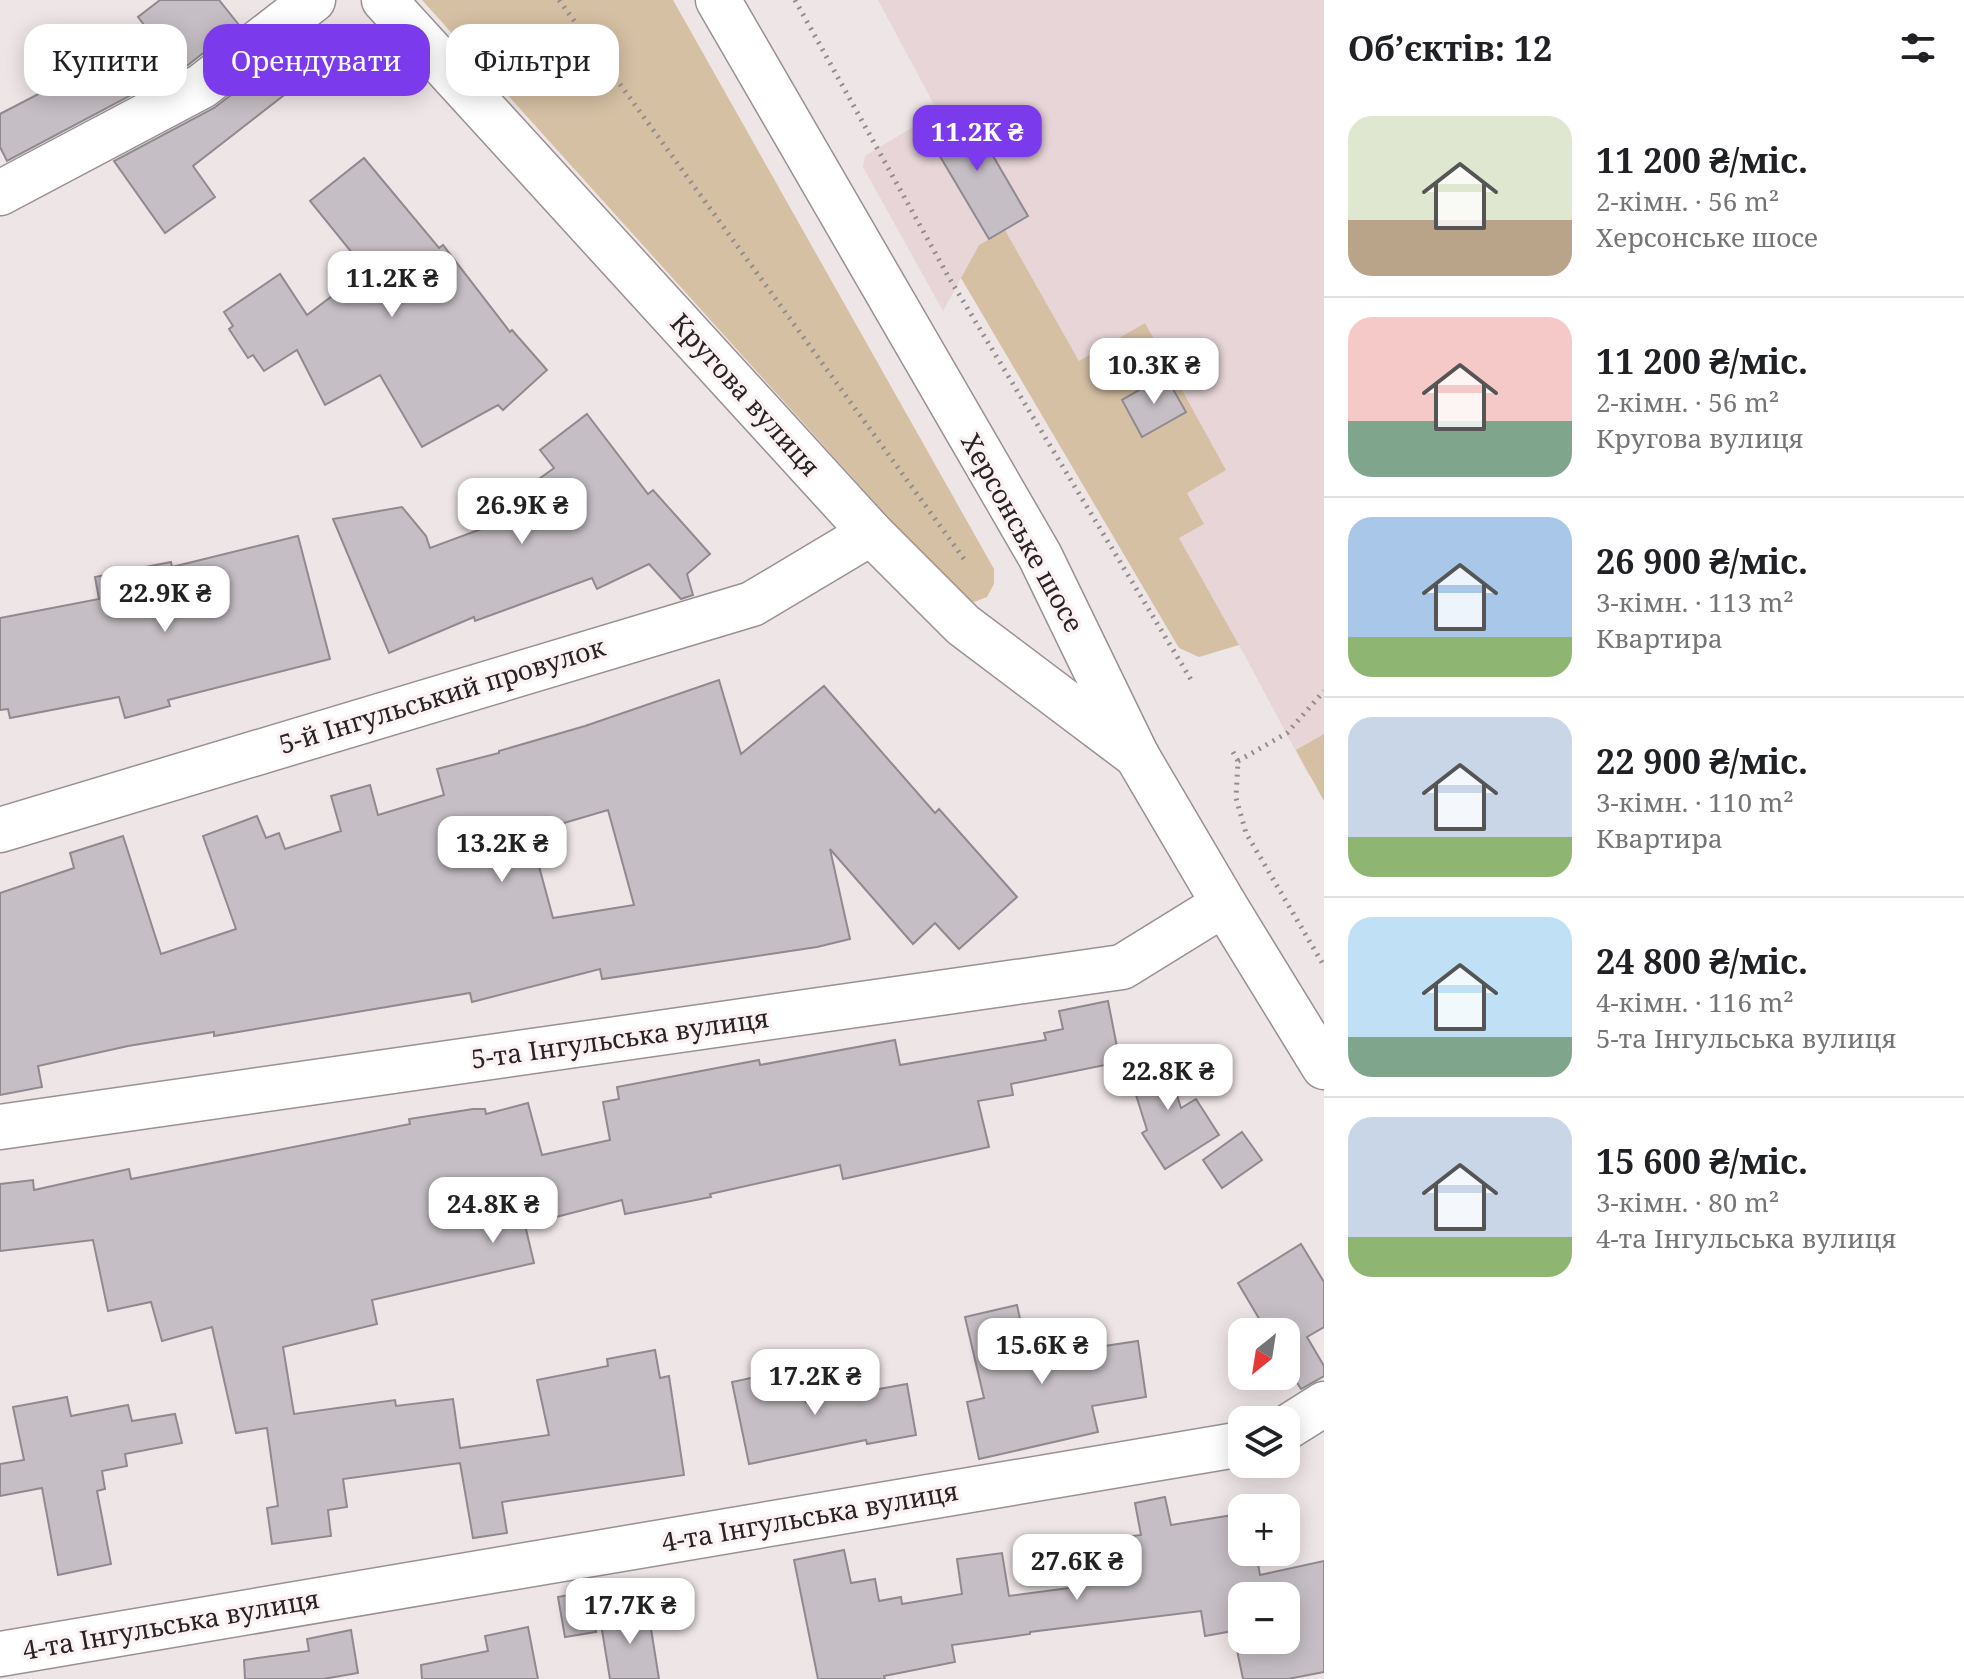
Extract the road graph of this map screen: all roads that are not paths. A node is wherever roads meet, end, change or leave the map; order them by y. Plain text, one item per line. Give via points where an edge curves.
1 (313, 0) edge
2 (384, 0) edge
3 (718, 0) edge
4 (0, 193) edge
5 (871, 533) junction
6 (1137, 756) junction
7 (0, 830) edge
8 (1224, 904) junction
9 (1324, 1067) edge
10 (0, 1127) edge
11 (1324, 1404) edge
12 (1300, 1419) edge
13 (1228, 1446) edge
14 (0, 1654) edge

1 - 4 street via 202,86
2 - 5 street, Кругова вулиця
3 - 6 street, Херсонське шосе via 1040,556
5 - 6 street, Кругова вулиця via 963,625
5 - 7 street, 5-й Інгульський провулок via 752,604
6 - 8 street, Херсонське шосе
8 - 9 street, Херсонське шосе
8 - 10 street, 5-та Інгульська вулиця via 1122,967
11 - 12 street
13 - 14 street, 4-та Інгульська вулиця

